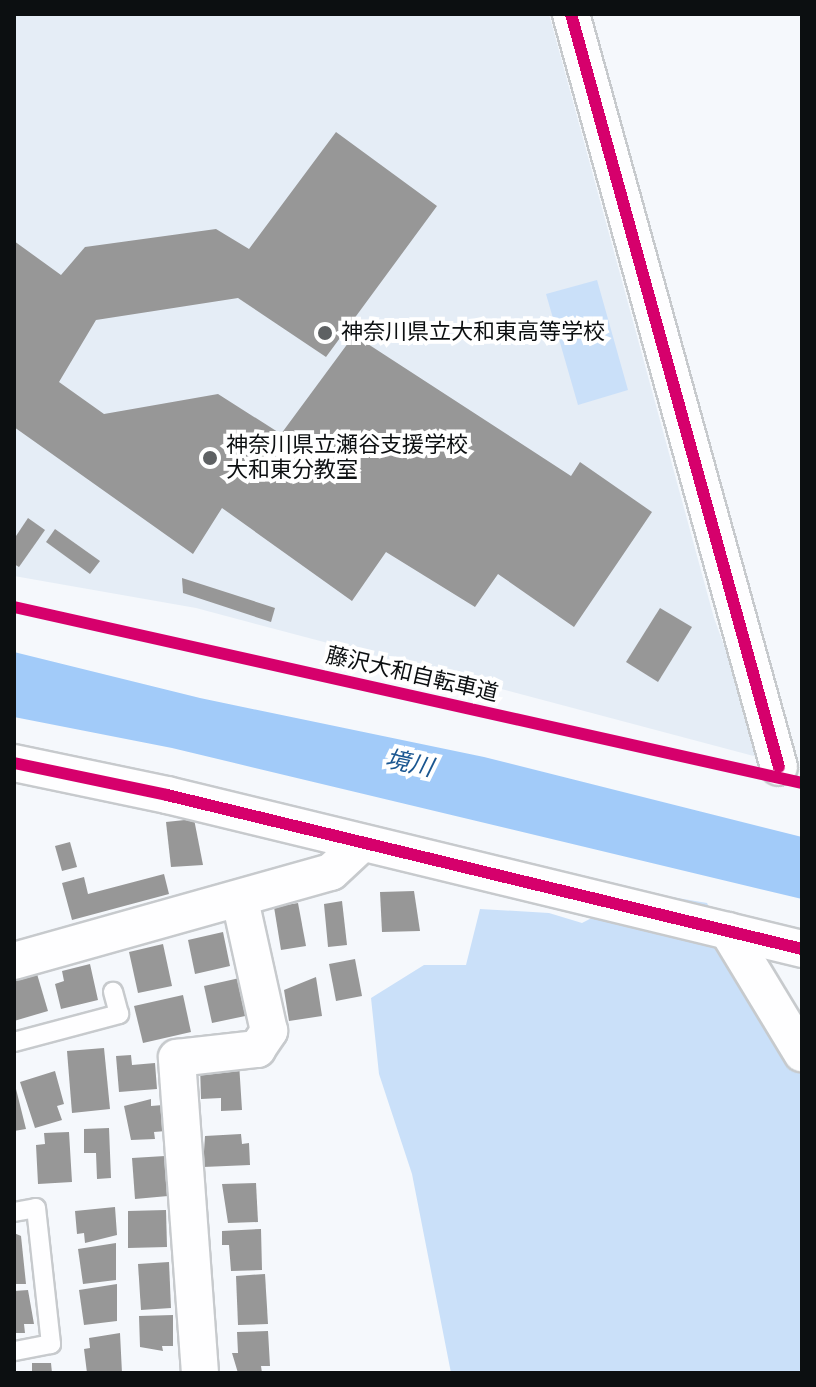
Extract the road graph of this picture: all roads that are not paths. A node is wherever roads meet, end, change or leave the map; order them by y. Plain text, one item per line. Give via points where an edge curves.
1 (571, 14) edge
2 (14, 763) edge
3 (779, 767) dead end
4 (361, 844) junction
5 (240, 900) junction
6 (728, 931) junction
7 (802, 949) edge
8 (14, 961) edge
9 (113, 992) dead end
10 (14, 1042) edge
11 (802, 1053) edge
12 (14, 1212) edge
13 (14, 1351) edge
14 (200, 1373) edge

1 - 3 street
2 - 4 street
4 - 5 street via 331,872
4 - 6 street
5 - 8 street
5 - 14 street via 269,1031 257,1049 177,1058
6 - 7 street
6 - 11 street
9 - 10 lane via 119,1014
12 - 13 lane via 36,1208 51,1344

